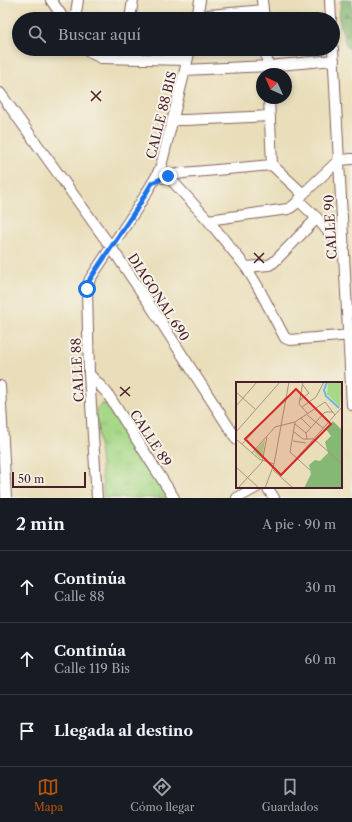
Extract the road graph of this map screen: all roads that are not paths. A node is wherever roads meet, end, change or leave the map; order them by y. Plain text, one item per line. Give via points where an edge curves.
1 (51, 0) edge
2 (78, 0) edge
3 (133, 0) edge
4 (200, 0) edge
5 (330, 0) edge
6 (263, 10) edge
7 (59, 12) edge
8 (76, 12) edge
9 (131, 12) edge
10 (198, 12) edge
11 (246, 12) edge
12 (331, 12) edge
13 (97, 56) edge
14 (112, 56) edge
15 (135, 56) edge
16 (188, 56) edge
17 (267, 56) edge
18 (334, 56) edge
19 (334, 60) junction
20 (186, 65) junction
21 (268, 68) edge
22 (281, 68) edge
23 (256, 69) edge
24 (0, 93) edge
25 (269, 104) edge
26 (270, 116) junction
27 (173, 120) junction
28 (352, 159) edge
29 (339, 160) junction
30 (272, 165) junction
31 (161, 166) junction
32 (168, 176) junction
33 (152, 183) junction
34 (301, 197) junction
35 (317, 218) junction
36 (208, 220) junction
37 (344, 246) junction
38 (111, 247) junction
39 (246, 267) junction
40 (350, 335) edge
41 (89, 374) junction
42 (0, 386) edge
43 (352, 405) edge
44 (236, 438) edge
45 (255, 488) edge
46 (268, 488) edge
47 (6, 498) edge
48 (97, 498) edge
49 (174, 498) edge
50 (237, 498) edge
51 (274, 498) edge

1 - 7 street
2 - 8 street
3 - 9 street
4 - 10 street
5 - 12 street
6 - 11 street
13 - 14 street
15 - 20 street
16 - 20 street, CALLE 88 BIS
17 - 21 street
18 - 19 street, CALLE 90
19 - 22 street
19 - 29 street, CALLE 90
20 - 23 street
20 - 27 street, CALLE 88 BIS
24 - 38 street, DIAGONAL 690
25 - 26 street
26 - 27 street
26 - 30 street
27 - 31 street, CALLE 88 BIS
28 - 29 street
29 - 34 street
29 - 37 street, CALLE 90
30 - 32 street
30 - 34 street
31 - 32 street, CALLE 88 BIS
31 - 33 street, CALLE 88
32 - 33 street
32 - 36 street, CALLE 88 BIS
33 - 38 street, CALLE 88
34 - 35 street
34 - 36 street via 288,210
35 - 37 street via 335,240
35 - 39 street via 274,262 269,265
36 - 39 street, CALLE 88 BIS
37 - 40 street, CALLE 90
38 - 41 street, CALLE 88 via 90,279 87,289
38 - 44 street, DIAGONAL 690
39 - 40 street, CALLE 88 BIS via 285,338 290,340
40 - 43 street, CALLE 90
41 - 48 street, CALLE 88
41 - 49 street, CALLE 89 via 107,393
42 - 47 street
45 - 50 street
46 - 51 street

